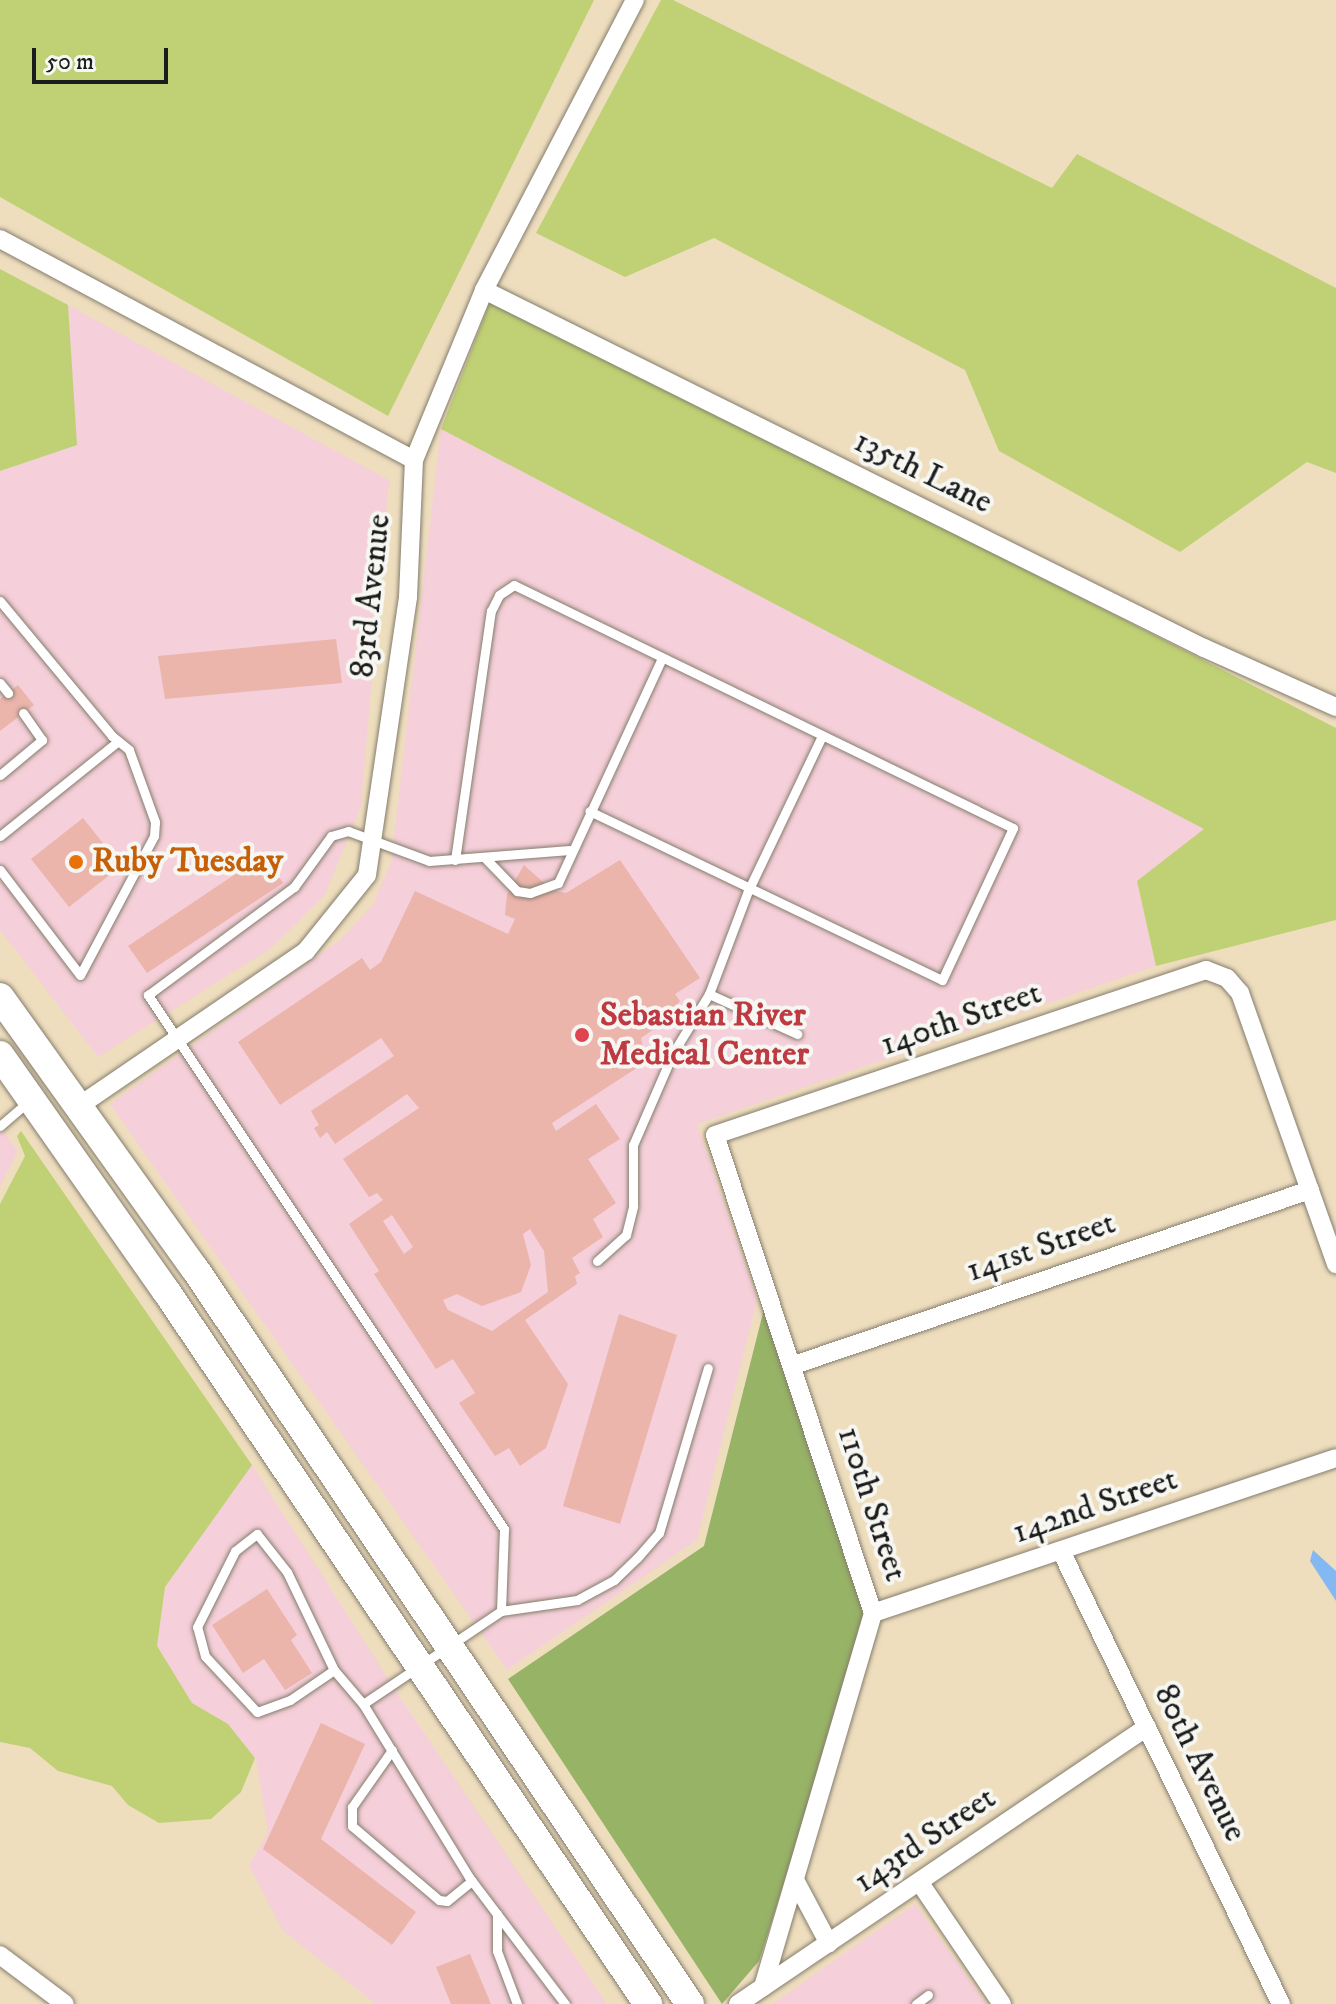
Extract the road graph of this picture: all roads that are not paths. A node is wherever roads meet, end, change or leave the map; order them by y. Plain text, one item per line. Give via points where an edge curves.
1 (635, 0) edge
2 (0, 239) edge
3 (484, 290) junction
4 (414, 460) junction
5 (0, 601) edge
6 (4, 615) edge
7 (662, 658) junction
8 (0, 683) edge
9 (8, 693) dead end
10 (1336, 707) edge
11 (23, 713) dead end
12 (822, 736) junction
13 (118, 741) junction
14 (0, 775) edge
15 (589, 811) junction
16 (0, 836) edge
17 (372, 838) junction
18 (570, 850) junction
19 (486, 859) junction
20 (455, 860) junction
21 (0, 870) edge
22 (748, 891) junction
23 (709, 994) junction
24 (0, 997) edge
25 (797, 1034) dead end
26 (179, 1037) junction
27 (0, 1055) edge
28 (28, 1092) junction
29 (79, 1106) junction
30 (0, 1126) edge
31 (715, 1135) joint
32 (1310, 1190) junction
33 (597, 1261) dead end
34 (1336, 1264) edge
35 (794, 1365) junction
36 (708, 1368) dead end
37 (1336, 1458) edge
38 (1061, 1551) junction
39 (501, 1611) junction
40 (873, 1613) junction
41 (449, 1647) junction
42 (419, 1666) junction
43 (334, 1670) junction
44 (363, 1704) junction
45 (1147, 1727) junction
46 (392, 1750) junction
47 (795, 1880) junction
48 (472, 1881) junction
49 (920, 1883) junction
50 (497, 1914) junction
51 (829, 1944) junction
52 (0, 1955) edge
53 (763, 1987) junction
54 (928, 1995) dead end
55 (744, 2002) edge
56 (65, 2004) edge
57 (517, 2004) edge
58 (565, 2004) edge
59 (648, 2004) edge
60 (690, 2004) edge
61 (916, 2004) edge
62 (1002, 2004) edge
63 (1281, 2004) edge

1 - 3 street, 83rd Avenue
2 - 4 street
3 - 4 street, 83rd Avenue
3 - 10 street, 135th Lane via 1204,648
4 - 17 street, 83rd Avenue via 408,597
5 - 6 lane
6 - 13 lane
7 - 12 lane
7 - 15 lane
7 - 20 lane via 514,585 499,595 480,673
8 - 9 lane
11 - 14 lane via 42,740
12 - 22 lane
12 - 22 lane via 1013,828 942,980
13 - 16 lane
13 - 21 lane via 129,750 155,822 154,836 80,975
15 - 18 lane
15 - 22 lane
17 - 20 lane via 429,861
17 - 26 street, 83rd Avenue via 367,875 306,951
17 - 26 lane via 348,831 331,836 294,887 155,986 148,995
18 - 19 lane
18 - 19 lane via 558,883 530,893 502,880
19 - 20 lane
22 - 23 lane
23 - 25 lane
23 - 33 lane via 673,1053 633,1145 633,1206 626,1235
24 - 29 main road
26 - 29 street, 83rd Avenue
26 - 39 lane via 504,1529
27 - 28 main road
28 - 29 main road via 56,1104
28 - 30 lane
28 - 42 main road
29 - 41 main road
31 - 32 street, 140th Street via 1206,970 1227,978 1240,993
31 - 35 street, 110th Street
32 - 34 street
32 - 35 street, 141st Street
35 - 40 street, 110th Street
36 - 39 lane via 659,1533 614,1580 577,1600 543,1609
37 - 38 street, 142nd Street
38 - 40 street, 142nd Street
38 - 45 street, 80th Avenue
39 - 41 lane
40 - 47 street, 110th Street
41 - 42 lane
41 - 60 main road
42 - 44 lane
42 - 59 main road
43 - 43 lane via 290,1700 257,1712 205,1656 197,1627 235,1551 257,1534 287,1572
43 - 44 lane
44 - 46 lane
45 - 49 street, 143rd Street
45 - 63 street, 80th Avenue
46 - 48 lane
46 - 48 lane via 352,1807 352,1826 439,1900 447,1901
47 - 51 street
47 - 53 street, 110th Street
48 - 50 lane
49 - 51 street, 143rd Street
49 - 62 street
50 - 57 lane via 497,1951
50 - 58 lane
51 - 53 street, 143rd Street
52 - 56 street
53 - 55 street, 143rd Street
54 - 61 lane

